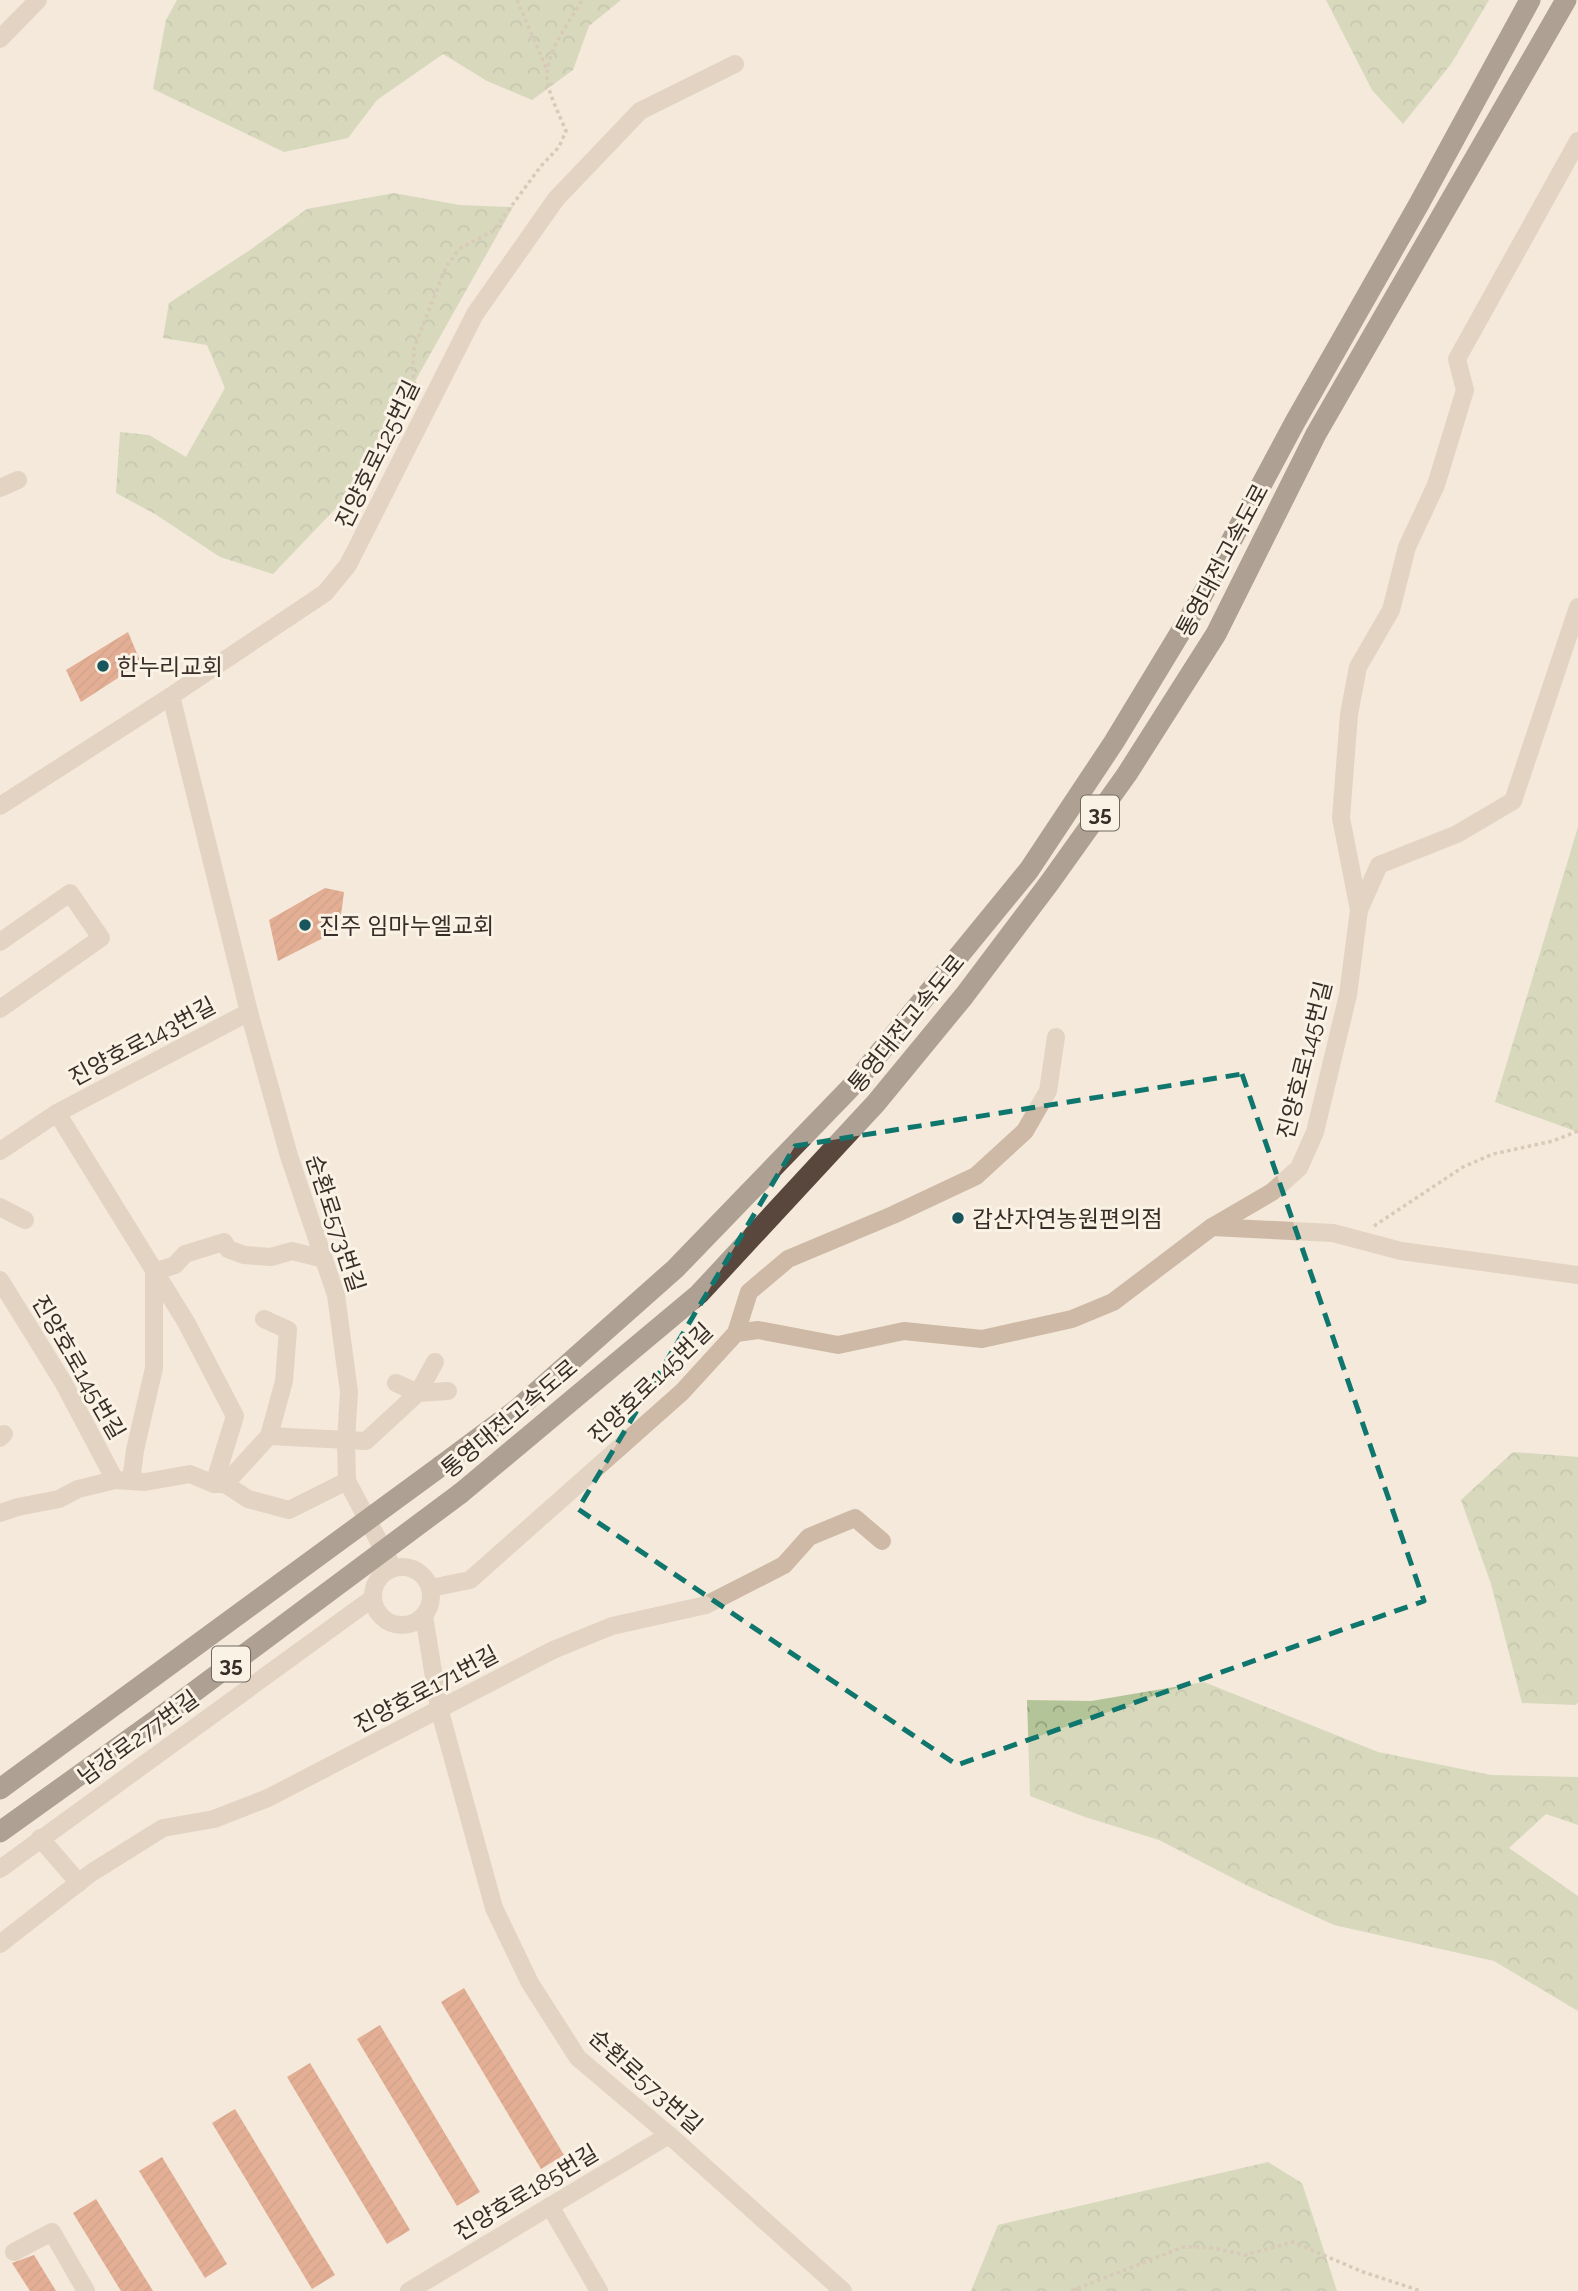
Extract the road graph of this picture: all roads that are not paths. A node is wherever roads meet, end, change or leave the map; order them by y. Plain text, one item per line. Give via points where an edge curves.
1 (38, 0) edge
2 (1530, 0) edge
3 (1566, 0) edge
4 (0, 39) edge
5 (735, 64) dead end
6 (1578, 141) edge
7 (18, 480) dead end
8 (0, 488) edge
9 (1578, 607) edge
10 (171, 696) junction
11 (0, 806) edge
12 (1359, 910) junction
13 (0, 942) edge
14 (0, 1009) edge
15 (249, 1012) junction
16 (1056, 1037) dead end
17 (57, 1113) junction
18 (0, 1151) edge
19 (0, 1207) edge
20 (25, 1220) dead end
21 (1212, 1227) junction
22 (324, 1259) junction
23 (154, 1272) junction
24 (1578, 1275) edge
25 (0, 1280) edge
26 (264, 1319) dead end
27 (736, 1333) junction
28 (435, 1362) dead end
29 (396, 1383) dead end
30 (448, 1391) dead end
31 (418, 1394) junction
32 (269, 1436) junction
33 (346, 1441) junction
34 (120, 1480) junction
35 (347, 1481) junction
36 (219, 1484) junction
37 (0, 1513) edge
38 (882, 1541) dead end
39 (393, 1568) junction
40 (431, 1588) junction
41 (373, 1598) junction
42 (424, 1616) junction
43 (439, 1708) junction
44 (0, 1789) edge
45 (0, 1832) edge
46 (40, 1838) junction
47 (0, 1868) edge
48 (79, 1883) junction
49 (0, 1944) edge
50 (669, 2135) junction
51 (550, 2206) junction
52 (14, 2252) dead end
53 (86, 2291) edge
54 (409, 2291) edge
55 (599, 2291) edge
56 (843, 2291) edge

1 - 4 street
2 - 44 highway, 통영대전고속도로 / 35, bridge via 1197,606 1114,742 1030,870 854,1084 675,1269 514,1411
3 - 45 highway, 통영대전고속도로 / 35, bridge via 1317,434 1216,634 1127,774 1050,882 876,1103 699,1294 461,1493
5 - 10 street, 진양호로125번길 via 640,111 556,199 475,314 348,565 325,593
6 - 12 street via 1457,359 1465,390 1436,485 1407,547 1391,610 1358,667 1349,714 1341,818
7 - 8 street
9 - 12 street via 1513,801 1457,834 1379,865
10 - 11 street, 진양호로125번길
10 - 15 street, 순환로573번길
12 - 21 street, 진양호로145번길 via 1345,1007 1315,1132 1299,1168 1272,1192
13 - 14 street via 71,893 101,938
15 - 17 street, 진양호로143번길
15 - 22 street, 순환로573번길 via 289,1156
16 - 27 street via 1048,1091 1025,1131 976,1176 788,1259 749,1292
17 - 18 street, 진양호로143번길
17 - 23 street, 진양호로143번길
19 - 20 street
21 - 24 street via 1334,1233 1401,1251
21 - 27 street, 진양호로145번길 via 1114,1302 1072,1319 982,1339 904,1331 838,1345 758,1330
22 - 23 street via 292,1251 271,1257 244,1255 228,1249 224,1242 185,1254 175,1265
22 - 33 street, 순환로573번길 via 336,1295 349,1392
23 - 34 street, 진양호로145번길 via 154,1368 131,1481
23 - 36 street via 235,1416
25 - 34 street, 진양호로145번길
26 - 32 street via 288,1330 284,1381
27 - 40 street, 진양호로145번길 via 682,1392 470,1580
28 - 31 street
29 - 31 street
30 - 31 street
31 - 33 street via 366,1441
32 - 33 street
32 - 36 street
33 - 35 street, 순환로573번길
34 - 36 street via 145,1482 190,1474
34 - 37 street
35 - 36 street via 289,1510 248,1499
35 - 39 street, 순환로573번길
38 - 43 street, 진양호로171번길 via 855,1518 808,1537 784,1565 706,1605 612,1626 553,1650
39 - 40 street via 412,1568
39 - 41 street via 378,1580
40 - 42 street
41 - 42 street via 375,1608 388,1622 407,1625
41 - 46 street, 남강로277번길
42 - 43 street, 순환로573번길
43 - 48 street, 진양호로171번길 via 268,1798 214,1819 163,1828
43 - 50 street, 순환로573번길 via 494,1908 530,1983 579,2058
46 - 47 street, 남강로277번길
46 - 48 street
48 - 49 street, 진양호로171번길
50 - 51 street, 진양호로185번길
50 - 56 street, 순환로573번길
51 - 54 street, 진양호로185번길
51 - 55 street
52 - 53 street via 52,2232

